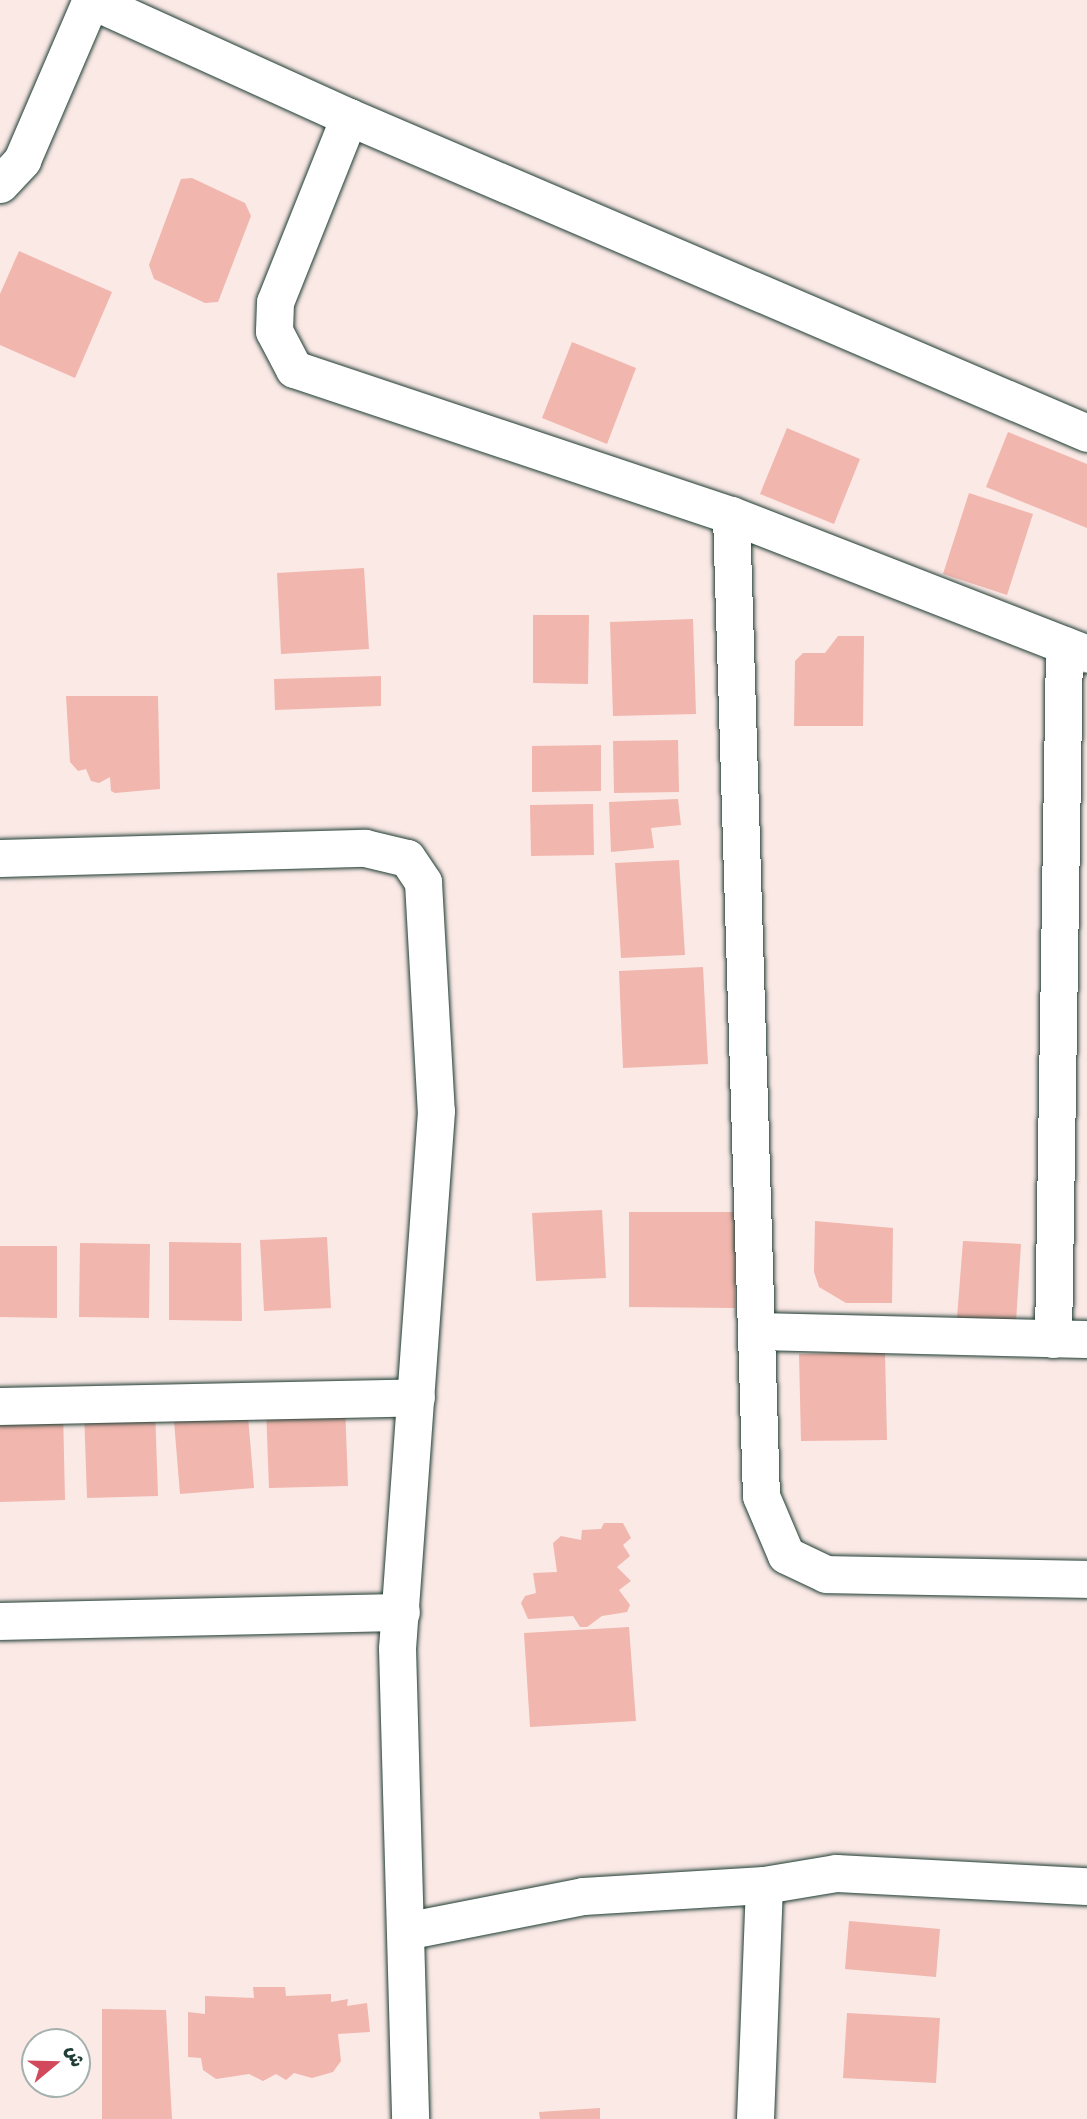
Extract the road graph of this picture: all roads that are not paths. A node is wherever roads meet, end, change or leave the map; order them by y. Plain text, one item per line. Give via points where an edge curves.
1 (91, 0) edge
2 (349, 117) junction
3 (0, 184) edge
4 (1087, 433) edge
5 (731, 515) junction
6 (1075, 649) edge
7 (0, 858) edge
8 (756, 1331) junction
9 (1070, 1339) edge
10 (416, 1397) junction
11 (0, 1406) edge
12 (1087, 1579) edge
13 (401, 1612) junction
14 (0, 1621) edge
15 (764, 1885) junction
16 (1087, 1886) edge
17 (405, 1931) junction
18 (410, 2119) edge
19 (755, 2119) edge

1 - 2 street
1 - 3 street via 22,160
2 - 4 street
2 - 5 street via 275,302 274,331 293,369
5 - 6 street
5 - 8 street
6 - 9 street
7 - 10 street via 365,848 407,858 423,882 436,1111
8 - 9 street
8 - 12 street via 761,1496 786,1555 826,1574
10 - 11 street
10 - 13 street
13 - 14 street
13 - 17 street via 397,1648
15 - 16 street via 836,1873
15 - 17 street via 583,1896
15 - 19 street
17 - 18 street

